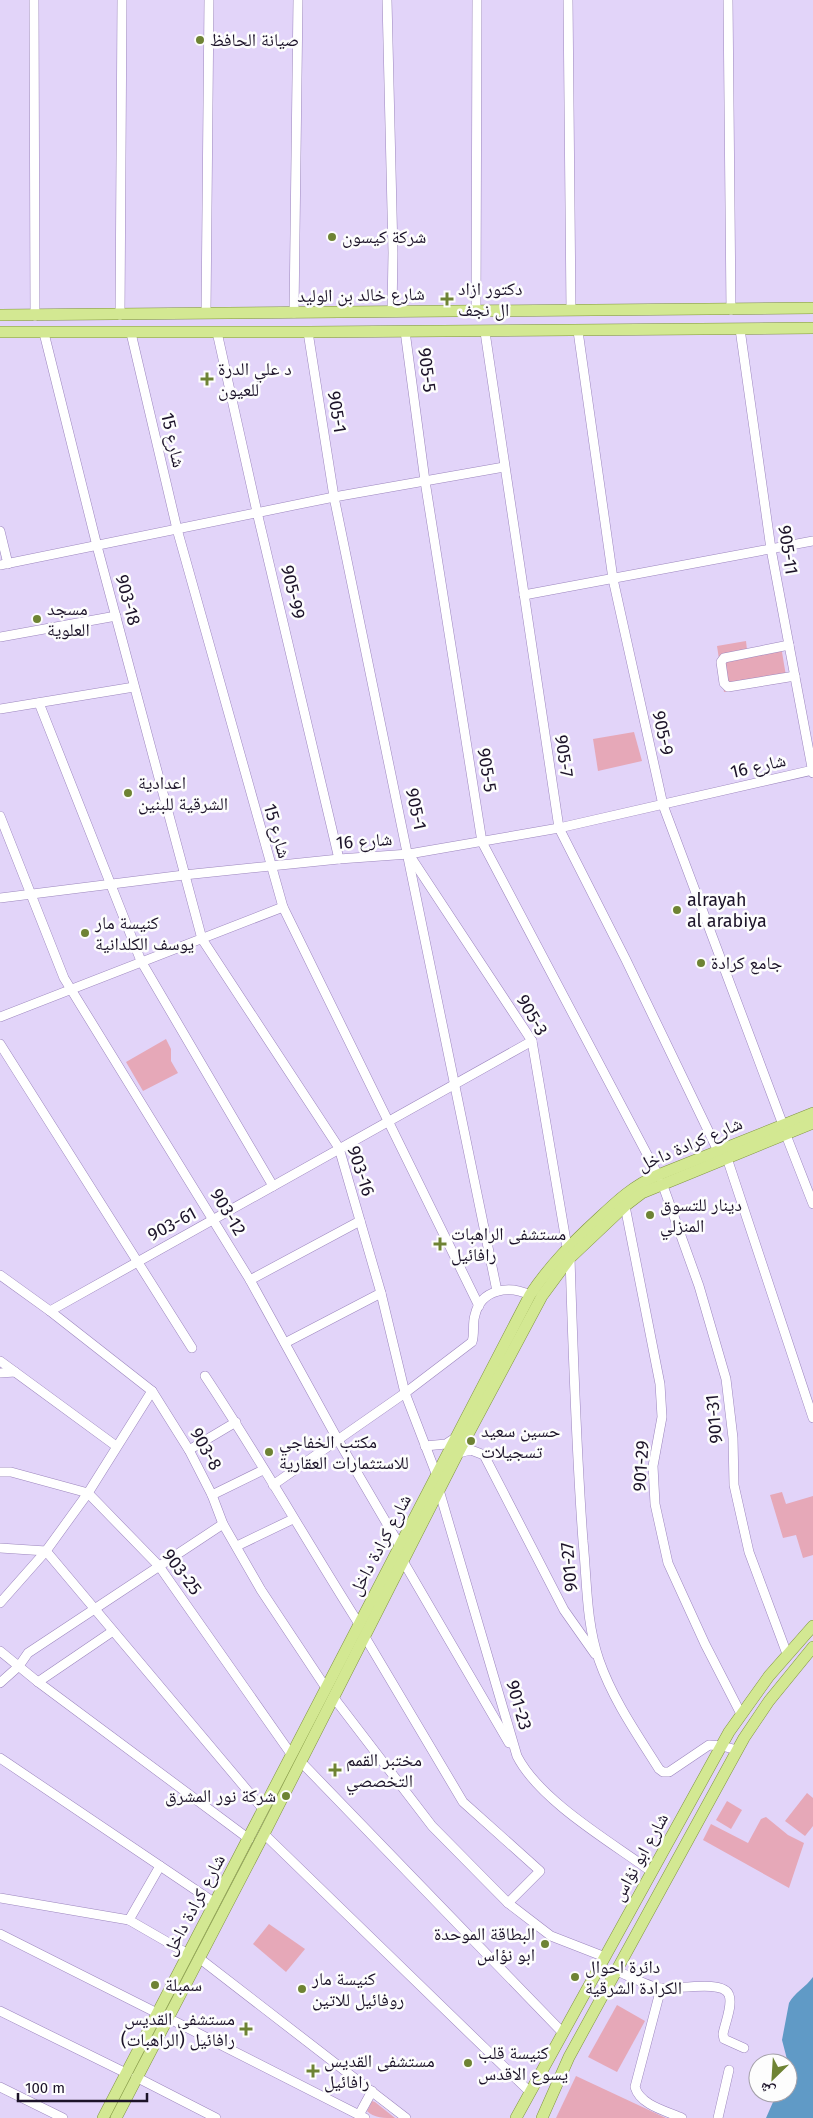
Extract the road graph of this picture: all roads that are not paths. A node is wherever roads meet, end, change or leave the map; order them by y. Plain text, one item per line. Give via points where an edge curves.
1 (34, 0) edge
2 (122, 0) edge
3 (209, 0) edge
4 (298, 0) edge
5 (387, 0) edge
6 (477, 0) edge
7 (568, 0) edge
8 (728, 0) edge
9 (813, 308) edge
10 (571, 310) junction
11 (732, 310) junction
12 (392, 311) junction
13 (476, 311) junction
14 (206, 313) junction
15 (294, 313) junction
16 (0, 315) edge
17 (120, 315) junction
18 (35, 316) junction
19 (813, 328) edge
20 (740, 329) junction
21 (406, 331) junction
22 (578, 331) junction
23 (0, 332) edge
24 (217, 332) junction
25 (308, 332) junction
26 (485, 332) junction
27 (44, 333) junction
28 (131, 333) junction
29 (504, 467) junction
30 (425, 481) junction
31 (334, 497) junction
32 (257, 512) junction
33 (176, 529) junction
34 (0, 531) edge
35 (813, 541) edge
36 (97, 546) junction
37 (771, 549) junction
38 (4, 565) edge
39 (613, 578) junction
40 (524, 595) junction
41 (116, 616) junction
42 (0, 637) edge
43 (789, 645) junction
44 (795, 676) junction
45 (134, 687) junction
46 (39, 703) junction
47 (0, 710) edge
48 (813, 771) edge
49 (663, 805) junction
50 (0, 816) edge
51 (558, 828) junction
52 (482, 842) junction
53 (409, 854) junction
54 (340, 859) junction
55 (270, 866) junction
56 (184, 875) junction
57 (111, 886) junction
58 (31, 895) junction
59 (0, 898) edge
60 (283, 907) junction
61 (202, 939) junction
62 (142, 962) junction
63 (71, 988) junction
64 (0, 1016) edge
65 (532, 1041) junction
66 (0, 1044) edge
67 (454, 1084) junction
68 (813, 1112) edge
69 (387, 1121) junction
70 (813, 1123) edge
71 (785, 1130) junction
72 (339, 1148) junction
73 (723, 1155) junction
74 (660, 1179) junction
75 (273, 1186) junction
76 (813, 1204) edge
77 (624, 1206) junction
78 (215, 1220) junction
79 (360, 1221) junction
80 (568, 1252) junction
81 (136, 1261) junction
82 (0, 1276) edge
83 (250, 1280) junction
84 (497, 1290) junction
85 (380, 1293) junction
86 (530, 1295) junction
87 (478, 1306) junction
88 (50, 1311) junction
89 (285, 1343) junction
90 (192, 1348) dead end
91 (0, 1361) edge
92 (15, 1372) junction
93 (0, 1373) edge
94 (205, 1376) dead end
95 (152, 1392) junction
96 (406, 1393) junction
97 (813, 1418) edge
98 (236, 1422) junction
99 (457, 1436) junction
100 (338, 1440) junction
101 (116, 1446) junction
102 (426, 1446) junction
103 (189, 1450) junction
104 (458, 1453) junction
105 (263, 1470) junction
106 (0, 1472) edge
107 (437, 1476) junction
108 (273, 1485) junction
109 (440, 1490) junction
110 (88, 1492) junction
111 (212, 1495) junction
112 (293, 1519) junction
113 (223, 1524) junction
114 (237, 1546) junction
115 (400, 1546) junction
116 (0, 1548) edge
117 (46, 1551) junction
118 (403, 1561) junction
119 (159, 1566) junction
120 (0, 1603) edge
121 (95, 1609) junction
122 (359, 1624) junction
123 (813, 1626) edge
124 (113, 1631) junction
125 (365, 1637) junction
126 (813, 1646) edge
127 (0, 1651) edge
128 (787, 1654) junction
129 (599, 1660) junction
130 (19, 1666) junction
131 (38, 1682) junction
132 (0, 1683) edge
133 (326, 1688) junction
134 (334, 1698) junction
135 (741, 1714) junction
136 (722, 1746) junction
137 (737, 1750) junction
138 (291, 1754) junction
139 (516, 1756) junction
140 (0, 1758) edge
141 (301, 1762) junction
142 (263, 1809) junction
143 (264, 1834) junction
144 (249, 1838) junction
145 (160, 1866) junction
146 (652, 1872) junction
147 (0, 1898) edge
148 (215, 1903) junction
149 (508, 1903) junction
150 (129, 1920) junction
151 (0, 1934) edge
152 (193, 1956) junction
153 (605, 1957) junction
154 (617, 1971) junction
155 (661, 1988) junction
156 (0, 2011) edge
157 (162, 2015) junction
158 (563, 2033) junction
159 (744, 2048) dead end
160 (729, 2070) dead end
161 (131, 2075) junction
162 (0, 2087) edge
163 (372, 2091) junction
164 (530, 2092) junction
165 (362, 2116) edge
166 (63, 2118) edge
167 (103, 2118) edge
168 (116, 2118) edge
169 (216, 2118) edge
170 (406, 2118) edge
171 (516, 2118) edge
172 (542, 2118) edge
173 (682, 2118) edge
174 (718, 2118) edge

1 - 18 street
2 - 17 street
3 - 14 street
4 - 15 street
5 - 12 street
6 - 13 street
7 - 10 street
8 - 11 street
9 - 11 main road, شارع خالد بن الوليد
10 - 11 main road, شارع خالد بن الوليد
10 - 13 main road, شارع خالد بن الوليد
12 - 13 main road, شارع خالد بن الوليد
12 - 15 main road, شارع خالد بن الوليد
14 - 15 main road, شارع خالد بن الوليد
14 - 17 main road, شارع خالد بن الوليد
16 - 18 main road, شارع خالد بن الوليد
17 - 18 main road, شارع خالد بن الوليد
19 - 20 main road, شارع خالد بن الوليد
20 - 22 main road, شارع خالد بن الوليد
20 - 37 street, 905-11
21 - 25 main road, شارع خالد بن الوليد
21 - 26 main road, شارع خالد بن الوليد
21 - 30 street, 905-5
22 - 26 main road, شارع خالد بن الوليد
22 - 39 street, 905-9
23 - 27 main road, شارع خالد بن الوليد
24 - 25 main road, شارع خالد بن الوليد
24 - 28 main road, شارع خالد بن الوليد
24 - 32 street, 905-99
25 - 31 street, 905-1
26 - 29 street, 905-7
27 - 28 main road, شارع خالد بن الوليد
27 - 36 street, 903-18
28 - 33 street, شارع 15
29 - 30 street
29 - 40 street, 905-7
30 - 31 street
30 - 52 street, 905-5
31 - 32 street
31 - 53 street, 905-1
32 - 33 street
32 - 54 street, 905-99
33 - 36 street
33 - 55 street, شارع 15
34 - 38 street
35 - 37 street
36 - 38 street
36 - 41 street, 903-18
37 - 39 street
37 - 43 street, 905-11
39 - 40 street
39 - 49 street, 905-9
40 - 51 street, 905-7
41 - 42 street
41 - 45 street, 903-18
43 - 44 street, 905-11
43 - 44 street via 724,658 721,662 724,683 728,687
44 - 48 street, 905-11
45 - 46 street
45 - 56 street, 903-18
46 - 47 street
46 - 57 street
48 - 49 street, شارع 16
49 - 51 street, شارع 16
49 - 71 street, 905-9
50 - 58 street, 903-12
51 - 52 street, شارع 16
51 - 73 street, 905-7
52 - 53 street, شارع 16
52 - 74 street, 905-5
53 - 54 street, شارع 16
53 - 65 street, 905-3
53 - 67 street, 905-1
54 - 55 street, شارع 16
55 - 56 street, شارع 16
55 - 60 street, شارع 15
56 - 57 street, شارع 16
56 - 61 street, 903-16
57 - 58 street, شارع 16
57 - 62 street
58 - 59 street, شارع 16
58 - 63 street, 903-12
60 - 61 street
60 - 69 street, شارع 15
61 - 62 street
61 - 72 street, 903-16
62 - 63 street
62 - 75 street
63 - 64 street
63 - 78 street, 903-12
65 - 67 street, 903-61
65 - 80 street, 905-3
66 - 81 street
67 - 69 street, 903-61
67 - 84 street, 905-1
68 - 71 main road, شارع كرادة داخل
69 - 72 street, 903-61
69 - 87 street, شارع 15
70 - 71 main road, شارع كرادة داخل
71 - 73 main road, شارع كرادة داخل
71 - 76 street, 905-9
72 - 75 street, 903-61
72 - 79 street, 903-16
73 - 74 main road, شارع كرادة داخل
73 - 97 street, 905-7
74 - 77 main road, شارع كرادة داخل
74 - 80 main road, شارع كرادة داخل via 638,1185 625,1194
74 - 128 street, 901-31 via 699,1286 726,1379 733,1438 734,1485 747,1543
75 - 78 street, 903-61
77 - 80 main road, شارع كرادة داخل
77 - 135 street, 901-29 via 660,1384 662,1417 653,1466 655,1504 668,1563
78 - 81 street, 903-61
78 - 83 street, 903-12
79 - 83 street
79 - 85 street, 903-16
80 - 86 main road, شارع كرادة داخل via 548,1269
80 - 104 main road, شارع كرادة داخل
80 - 129 street, 901-27 via 578,1474 590,1626
81 - 88 street, 903-61
81 - 90 street
82 - 88 street, 903-8
83 - 89 street, 903-12
84 - 86 street via 517,1290
84 - 87 street
85 - 89 street
85 - 96 street, 903-16
86 - 99 main road, شارع كرادة داخل
87 - 96 street via 472,1342
88 - 95 street, 903-8
89 - 100 street, 903-12
91 - 92 street
92 - 93 street
92 - 101 street
94 - 98 street
95 - 101 street
95 - 103 street, 903-8
96 - 100 street
96 - 102 street, 903-16
98 - 103 street
98 - 105 street
99 - 102 street via 446,1444
99 - 107 main road, شارع كرادة داخل
100 - 108 street
100 - 115 street, 903-12
101 - 110 street
102 - 107 street, 903-16
103 - 111 street, 903-8
104 - 109 main road, شارع كرادة داخل
104 - 129 street via 471,1450 484,1456 564,1610
105 - 108 street
105 - 111 street
106 - 110 street
107 - 115 main road, شارع كرادة داخل
108 - 112 street
109 - 118 main road, شارع كرادة داخل
109 - 139 street, 901-23
110 - 117 street
110 - 119 street, 903-25
111 - 113 street, 903-8
112 - 114 street
112 - 122 street
113 - 114 street, 903-8
113 - 119 street
114 - 133 street, 903-8 via 261,1590
115 - 122 main road, شارع كرادة داخل
116 - 117 street
117 - 120 street
117 - 121 street
118 - 125 main road, شارع كرادة داخل
118 - 139 street
119 - 121 street
119 - 138 street, 903-25
121 - 124 street
121 - 130 street via 28,1653
122 - 133 main road, شارع كرادة داخل
123 - 128 main road, شارع ابو نؤاس
124 - 131 street
124 - 142 street
125 - 134 main road, شارع كرادة داخل
125 - 149 street via 462,1802 540,1871
126 - 137 main road, شارع ابو نؤاس via 769,1701
127 - 130 street
128 - 135 main road, شارع ابو نؤاس
129 - 136 street, 901-27 via 630,1725 663,1772 669,1772 709,1745
130 - 131 street
130 - 132 street
131 - 144 street
133 - 138 main road, شارع كرادة داخل
134 - 141 main road, شارع كرادة داخل
134 - 149 street via 432,1826
135 - 136 main road, شارع ابو نؤاس
136 - 137 street, 901-27
136 - 146 main road, شارع ابو نؤاس
137 - 154 main road, شارع ابو نؤاس
138 - 142 main road, شارع كرادة داخل
139 - 146 street, 901-23 via 539,1788
140 - 145 street
141 - 143 main road, شارع كرادة داخل
141 - 158 street
142 - 144 main road, شارع كرادة داخل
143 - 152 main road, شارع كرادة داخل
143 - 164 street
144 - 148 main road, شارع كرادة داخل
145 - 148 street
145 - 150 street
146 - 153 main road, شارع ابو نؤاس
147 - 150 street
148 - 152 main road, شارع كرادة داخل
149 - 153 street via 550,1936
150 - 152 street
151 - 157 street
152 - 157 main road, شارع كرادة داخل
152 - 163 street
153 - 158 main road, شارع ابو نؤاس
154 - 155 street
154 - 172 main road, شارع ابو نؤاس via 569,2057
155 - 159 street via 715,1986 726,1991 730,2002 724,2039
155 - 173 street via 635,2087 639,2096 648,2102
156 - 161 street
157 - 161 main road, شارع كرادة داخل
157 - 165 street
158 - 164 main road, شارع ابو نؤاس
160 - 174 street
161 - 167 main road, شارع كرادة داخل
161 - 168 main road, شارع كرادة داخل
161 - 169 street
162 - 166 street
163 - 165 street
163 - 170 street
164 - 171 main road, شارع ابو نؤاس

